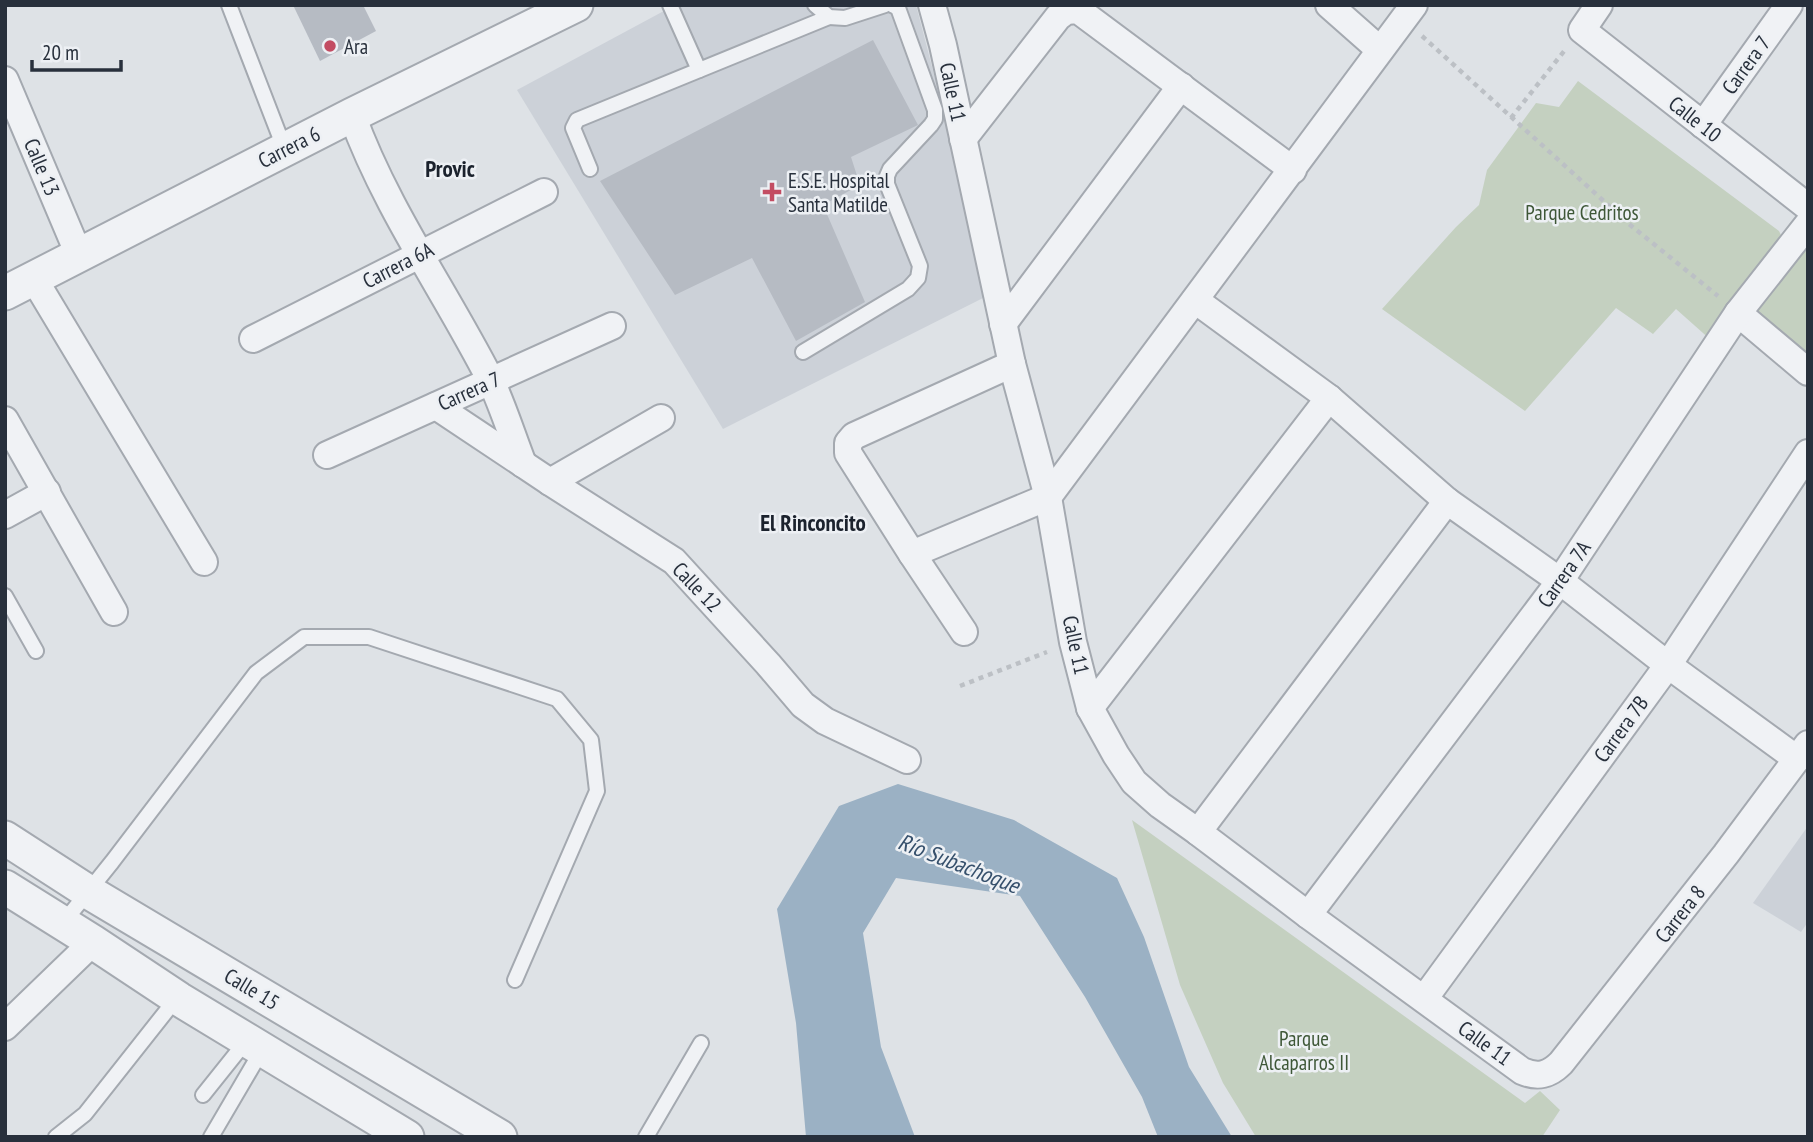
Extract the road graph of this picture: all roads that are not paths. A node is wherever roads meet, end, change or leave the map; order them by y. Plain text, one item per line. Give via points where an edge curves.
1 (229, 5) edge
2 (576, 5) edge
3 (670, 5) edge
4 (815, 5) edge
5 (885, 5) edge
6 (892, 5) edge
7 (932, 5) edge
8 (1329, 5) edge
9 (1599, 5) edge
10 (1789, 5) edge
11 (1409, 12) edge
12 (829, 17) junction
13 (1380, 50) junction
14 (699, 70) junction
15 (5, 80) edge
16 (1181, 86) junction
17 (352, 115) junction
18 (1703, 125) junction
19 (963, 139) junction
20 (285, 149) junction
21 (590, 169) dead end
22 (1293, 170) junction
23 (544, 192) dead end
24 (1808, 207) edge
25 (1808, 224) edge
26 (420, 254) junction
27 (79, 255) junction
28 (19, 286) edge
29 (1195, 300) junction
30 (1738, 313) junction
31 (1003, 324) junction
32 (612, 326) dead end
33 (253, 339) dead end
34 (803, 352) dead end
35 (1012, 364) junction
36 (1808, 372) edge
37 (491, 381) junction
38 (1329, 398) junction
39 (436, 406) junction
40 (660, 418) dead end
41 (5, 420) edge
42 (1808, 453) edge
43 (327, 455) dead end
44 (523, 464) junction
45 (550, 482) junction
46 (47, 492) junction
47 (1048, 497) junction
48 (1447, 501) junction
49 (5, 515) edge
50 (912, 554) junction
51 (204, 562) dead end
52 (1560, 582) junction
53 (5, 596) edge
54 (114, 612) dead end
55 (964, 632) dead end
56 (36, 651) dead end
57 (1668, 665) junction
58 (1090, 708) junction
59 (1802, 752) edge
60 (907, 760) dead end
61 (1198, 832) junction
62 (5, 838) edge
63 (5, 887) edge
64 (88, 891) junction
65 (1308, 915) junction
66 (63, 923) junction
67 (93, 942) junction
68 (515, 980) dead end
69 (179, 999) junction
70 (1424, 999) junction
71 (5, 1027) edge
72 (701, 1043) dead end
73 (255, 1044) junction
74 (1543, 1075) joint
75 (203, 1095) dead end
76 (57, 1137) edge
77 (211, 1137) edge
78 (407, 1137) edge
79 (500, 1137) edge
80 (646, 1137) edge

1 - 20 lane
2 - 17 street, Carrera 6
3 - 14 lane
4 - 12 lane
5 - 12 lane via 845,18
6 - 34 lane via 898,8 935,110 931,125 887,176 920,266 918,278 908,289
7 - 19 street, Calle 11
8 - 13 street
9 - 18 street, Calle 10 via 1581,30
10 - 18 street, Carrera 7
11 - 13 street
12 - 14 lane
13 - 22 street
14 - 21 lane via 577,120 573,128
15 - 27 street, Calle 13
16 - 19 street via 1078,10 1066,11
16 - 22 street
16 - 31 street
17 - 20 street, Carrera 6
17 - 26 street via 364,148
18 - 24 street, Calle 10
19 - 31 street, Calle 11
20 - 27 street, Carrera 6
22 - 29 street
23 - 26 street, Carrera 6A
25 - 30 street, Carrera 7A
26 - 33 street, Carrera 6A
26 - 37 street
27 - 28 street, Carrera 6
28 - 51 street
29 - 38 street
29 - 47 street
30 - 36 street
30 - 52 street, Carrera 7A
31 - 35 street, Calle 11
32 - 37 street, Carrera 7
35 - 47 street, Calle 11
35 - 50 street via 854,436 848,443 848,453
37 - 39 street, Carrera 7
37 - 44 street
38 - 48 street
38 - 58 street
39 - 43 street, Carrera 7
39 - 44 street, Calle 12
40 - 45 street
41 - 46 street
42 - 57 street, Carrera 7B
44 - 45 street, Calle 12
45 - 60 street, Calle 12 via 674,561 803,705 825,722
46 - 49 street
46 - 54 street
47 - 50 street
47 - 58 street, Calle 11 via 1073,642
48 - 52 street
48 - 61 street
50 - 55 street
52 - 57 street
52 - 65 street, Carrera 7A
53 - 56 lane
57 - 59 street
57 - 70 street, Carrera 7B
58 - 61 street, Calle 11 via 1135,782
59 - 74 street, Carrera 8 via 1561,1063
61 - 65 street, Calle 11
62 - 64 street, Calle 15
63 - 66 street
64 - 66 lane
64 - 68 lane via 256,673 304,637 369,637 557,699 591,740 597,791
64 - 79 street, Calle 15
65 - 70 street, Calle 11
66 - 67 street
67 - 69 street
67 - 71 street
69 - 73 street
69 - 76 lane via 85,1114
70 - 74 street, Calle 11 via 1522,1071
72 - 80 lane
73 - 75 lane
73 - 77 lane
73 - 78 street

